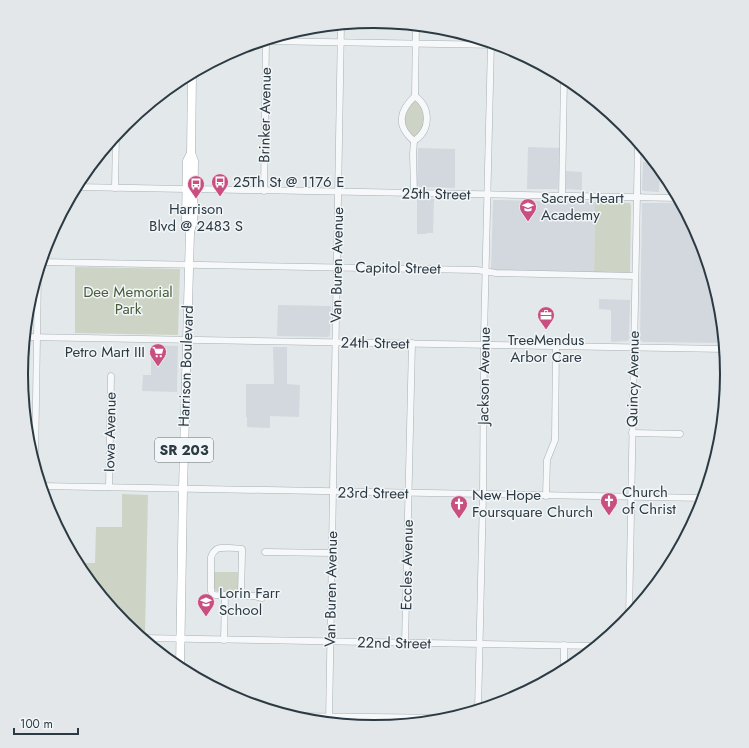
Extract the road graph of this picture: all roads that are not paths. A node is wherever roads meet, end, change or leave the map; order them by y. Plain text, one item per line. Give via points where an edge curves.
1 (341, 30) edge
2 (416, 31) edge
3 (283, 40) edge
4 (340, 42) junction
5 (416, 43) junction
6 (475, 43) edge
7 (265, 45) edge
8 (490, 47) edge
9 (192, 80) edge
10 (564, 84) edge
11 (415, 96) junction
12 (414, 142) junction
13 (116, 144) edge
14 (638, 149) edge
15 (84, 187) edge
16 (115, 188) junction
17 (190, 189) junction
18 (264, 191) junction
19 (338, 192) junction
20 (414, 193) junction
21 (487, 195) junction
22 (562, 196) junction
23 (636, 197) junction
24 (672, 198) edge
25 (47, 262) edge
26 (189, 265) junction
27 (338, 267) junction
28 (486, 272) junction
29 (635, 276) junction
30 (38, 294) edge
31 (30, 337) edge
32 (37, 337) junction
33 (187, 340) junction
34 (335, 342) junction
35 (412, 343) junction
36 (484, 344) junction
37 (556, 346) junction
38 (634, 348) junction
39 (720, 349) edge
40 (112, 376) dead end
41 (632, 433) junction
42 (680, 434) dead end
43 (35, 443) edge
44 (47, 486) edge
45 (109, 488) junction
46 (182, 489) junction
47 (333, 492) junction
48 (408, 493) junction
49 (483, 495) junction
50 (546, 496) junction
51 (631, 497) junction
52 (697, 498) edge
53 (265, 552) dead end
54 (332, 553) junction
55 (225, 595) junction
56 (241, 595) junction
57 (262, 598) dead end
58 (629, 608) edge
59 (151, 638) edge
60 (180, 639) junction
61 (224, 640) junction
62 (330, 641) junction
63 (405, 643) junction
64 (480, 644) junction
65 (564, 646) junction
66 (589, 646) edge
67 (180, 661) edge
68 (564, 664) edge
69 (478, 704) edge
70 (329, 717) edge
71 (362, 719) edge
72 (399, 719) edge

1 - 4 street, Van Buren Avenue
2 - 5 street
3 - 4 street
4 - 5 street
4 - 19 street, Van Buren Avenue
5 - 6 street
5 - 11 street
7 - 18 street, Brinker Avenue
8 - 21 street, Jackson Avenue
9 - 17 main road, Harrison Boulevard / SR 203 via 191,153 187,161
10 - 22 street
11 - 12 street via 405,107 402,116 404,130
11 - 12 street via 424,105 427,122 424,131
12 - 20 street
13 - 16 street
14 - 23 street, Quincy Avenue
15 - 16 street, 25th Street
16 - 17 street, 25th Street
17 - 18 street, 25th Street
17 - 26 main road, Harrison Boulevard / SR 203 via 193,221
18 - 19 street, 25th Street
19 - 20 street, 25th Street
19 - 27 street, Van Buren Avenue
20 - 21 street, 25th Street
21 - 22 street, 25th Street
21 - 28 street, Jackson Avenue
22 - 23 street, 25th Street
23 - 24 street, 25th Street
23 - 29 street, Quincy Avenue
25 - 26 street, Capitol Street
26 - 27 street, Capitol Street
26 - 33 main road, Harrison Boulevard / SR 203
27 - 28 street, Capitol Street
27 - 34 street, Van Buren Avenue
28 - 29 street, Capitol Street
28 - 36 street, Jackson Avenue
29 - 38 street, Quincy Avenue
30 - 32 street
31 - 32 street, 24th Street
32 - 33 street, 24th Street
32 - 43 street
33 - 34 street, 24th Street
33 - 46 main road, Harrison Boulevard / SR 203
34 - 35 street, 24th Street
34 - 47 street, Van Buren Avenue
35 - 36 street, 24th Street
35 - 48 street, Eccles Avenue
36 - 37 street, 24th Street
36 - 49 street, Jackson Avenue
37 - 38 street, 24th Street
37 - 50 street via 555,440 547,460
38 - 39 street, 24th Street
38 - 41 street, Quincy Avenue
40 - 45 street, Iowa Avenue
41 - 42 street
41 - 51 street, Quincy Avenue
44 - 45 street, 23rd Street
45 - 46 street, 23rd Street
46 - 47 street, 23rd Street
46 - 60 main road, Harrison Boulevard / SR 203
47 - 48 street, 23rd Street
47 - 54 street, Van Buren Avenue
48 - 49 street, 23rd Street
48 - 63 street, Eccles Avenue
49 - 50 street, 23rd Street
49 - 64 street, Jackson Avenue
50 - 51 street, 23rd Street
51 - 52 street, 23rd Street
51 - 58 street, Quincy Avenue
53 - 54 street
54 - 62 street, Van Buren Avenue
55 - 56 street
55 - 56 street via 213,595 211,592 211,557 220,548 242,549
55 - 61 street
56 - 57 street
59 - 60 street, 22nd Street
60 - 61 street, 22nd Street
60 - 67 main road, Harrison Boulevard / SR 203
61 - 62 street, 22nd Street
62 - 63 street, 22nd Street
62 - 70 street, Van Buren Avenue
63 - 64 street, 22nd Street
64 - 65 street, 22nd Street
64 - 69 street, Jackson Avenue
65 - 66 street, 22nd Street
65 - 68 street
71 - 72 street

